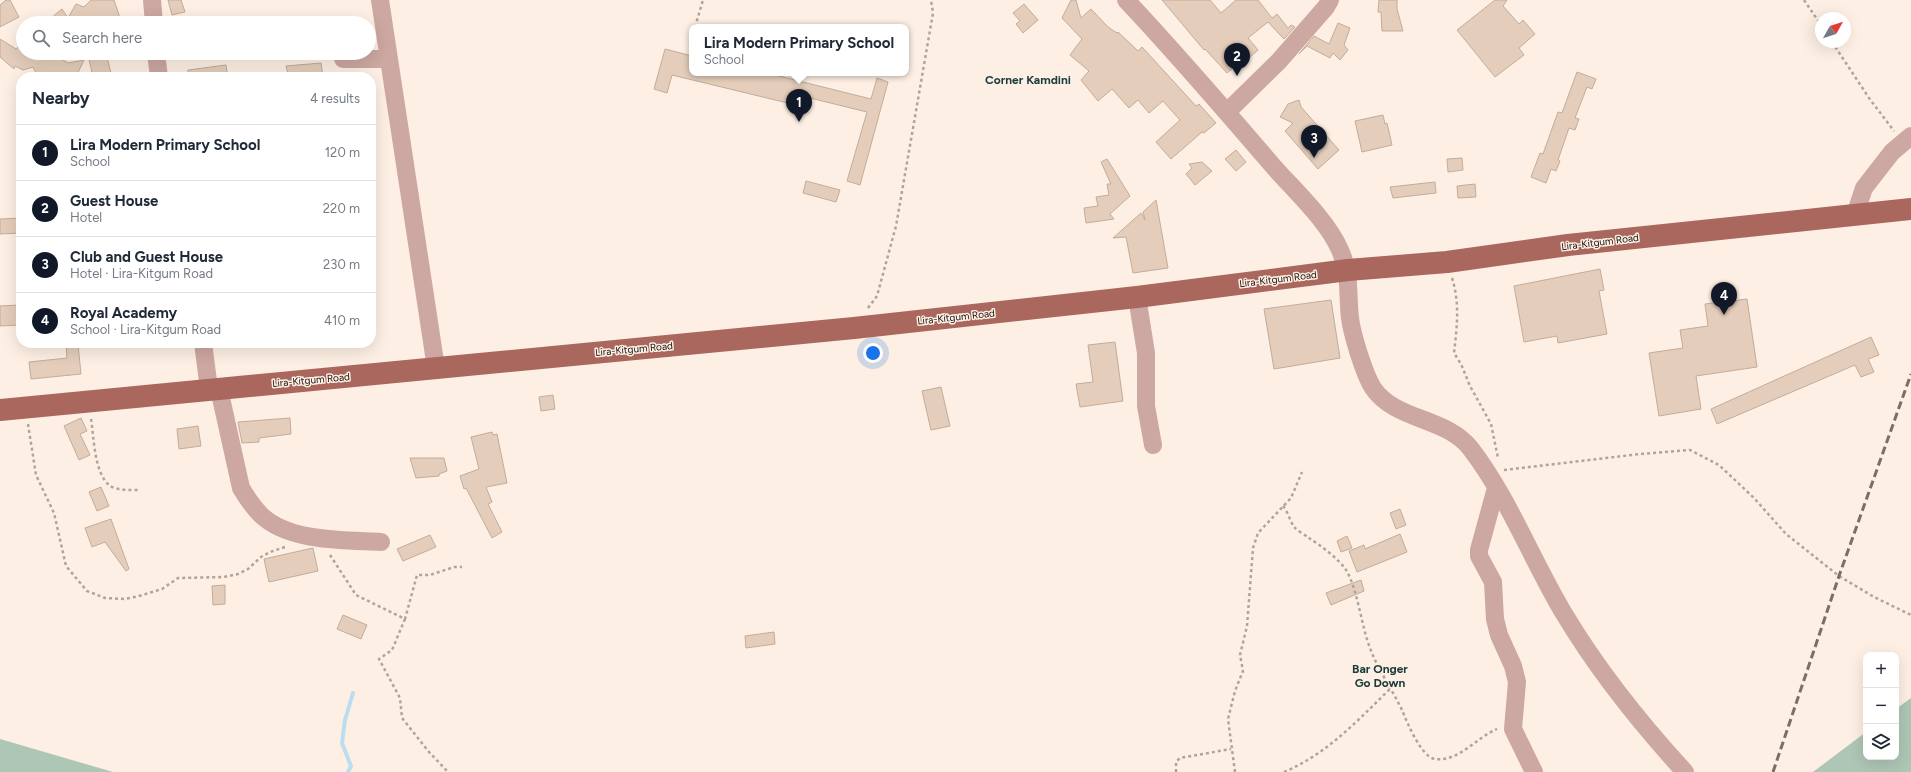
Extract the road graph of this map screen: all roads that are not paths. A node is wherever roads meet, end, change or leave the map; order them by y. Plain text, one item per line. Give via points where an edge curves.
1 (152, 0) edge
2 (380, 0) edge
3 (1126, 0) edge
4 (1330, 0) edge
5 (153, 16) edge
6 (376, 59) edge
7 (388, 59) junction
8 (157, 60) edge
9 (158, 72) edge
10 (1227, 112) junction
11 (1907, 139) edge
12 (1911, 209) edge
13 (1855, 215) junction
14 (1348, 270) junction
15 (1137, 297) junction
16 (204, 348) edge
17 (436, 368) junction
18 (214, 389) junction
19 (0, 410) edge
20 (1153, 445) dead end
21 (1495, 477) junction
22 (381, 542) dead end
23 (1534, 772) edge
24 (1685, 772) edge

1 - 5 street
2 - 7 street
3 - 10 street
4 - 10 street via 1279,61
6 - 7 street
7 - 17 street
8 - 9 street
10 - 14 street via 1315,214 1340,248
11 - 13 street via 1892,152 1864,188
12 - 13 main road, Lira-Kitgum Road
13 - 14 main road, Lira-Kitgum Road via 1576,244 1447,262
14 - 15 main road, Lira-Kitgum Road
14 - 21 street via 1350,319 1363,367 1373,388 1389,404 1456,435 1469,446
15 - 17 main road, Lira-Kitgum Road via 854,328
15 - 20 street via 1146,352 1146,406
16 - 18 street
17 - 18 main road, Lira-Kitgum Road
18 - 19 main road, Lira-Kitgum Road
18 - 22 street via 241,488 262,516 288,531 317,538
21 - 23 street via 1479,556 1492,582 1495,619 1517,682 1513,729
21 - 24 street via 1563,612 1613,686

